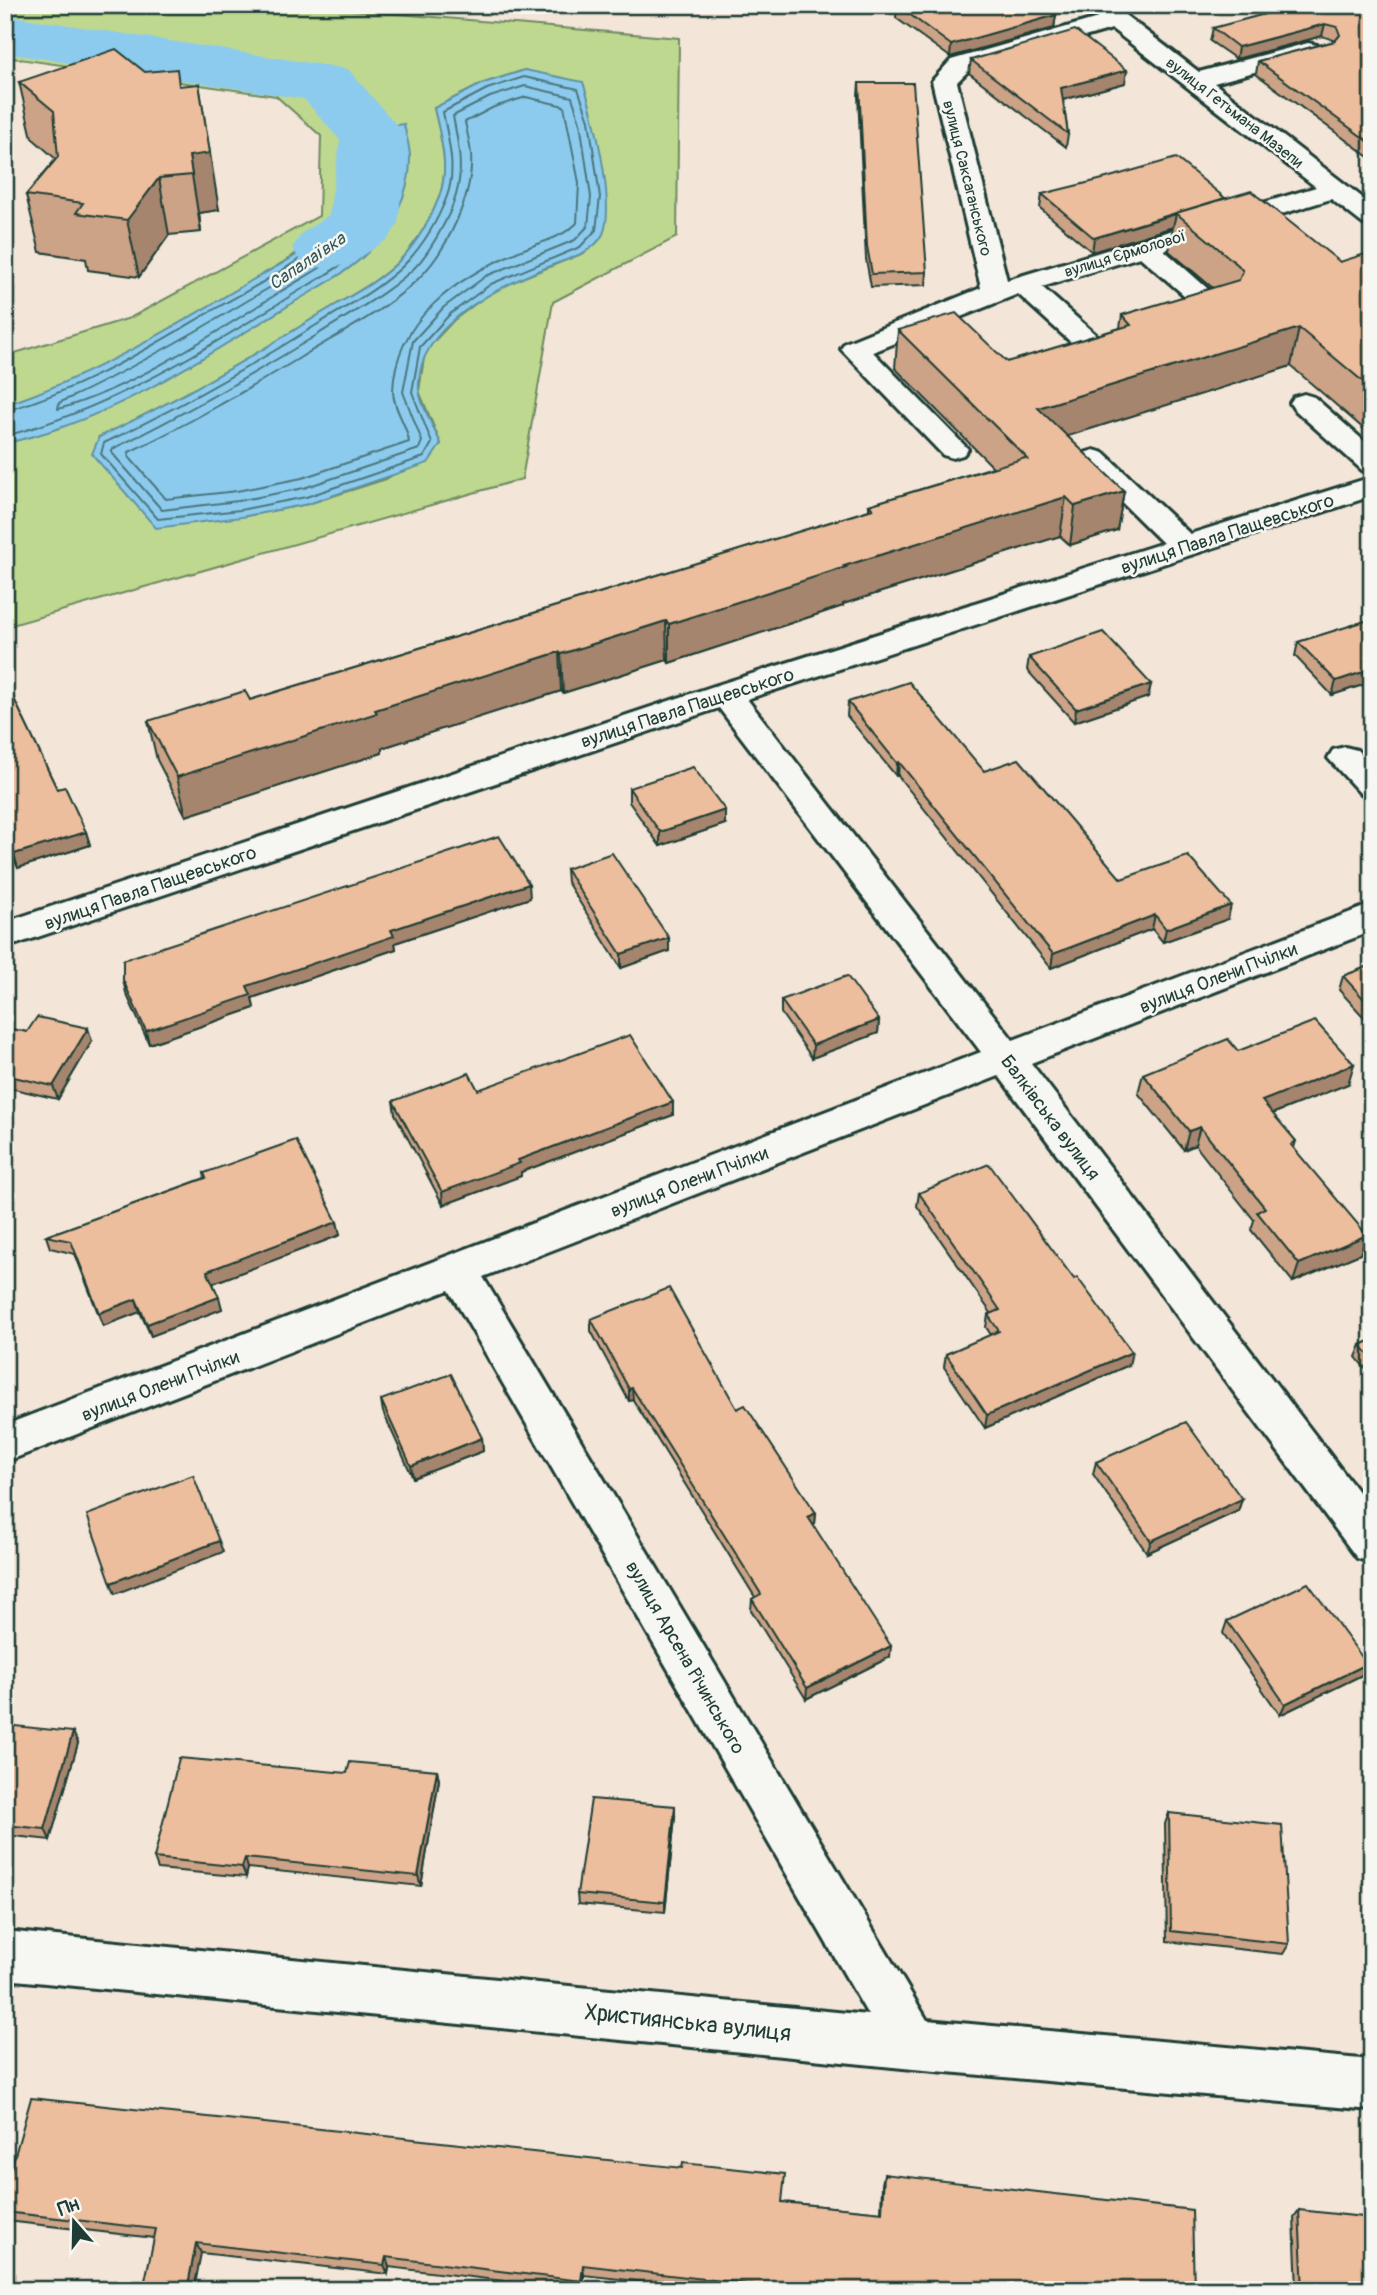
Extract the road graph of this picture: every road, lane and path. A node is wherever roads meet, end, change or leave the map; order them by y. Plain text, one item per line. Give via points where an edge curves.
1 (1107, 12) edge
2 (1323, 46) edge
3 (1195, 81) junction
4 (1335, 190) junction
5 (1368, 211) edge
6 (1144, 247) junction
7 (1023, 284) junction
8 (996, 292) junction
9 (1169, 326) edge
10 (1062, 358) edge
11 (1304, 403) dead end
12 (953, 449) dead end
13 (1094, 459) edge
14 (1372, 464) edge
15 (1372, 486) edge
16 (1184, 546) junction
17 (726, 694) junction
18 (1345, 758) dead end
19 (1372, 785) edge
20 (1372, 917) edge
21 (5, 935) edge
22 (1007, 1059) junction
23 (458, 1270) junction
24 (5, 1444) edge
25 (1372, 1544) edge
26 (5, 1955) edge
27 (913, 2045) junction
28 (1372, 2085) edge

1 - 3 street, вулиця Гетьмана Мазепи
1 - 8 street, вулиця Саксаганського via 960,65 944,81
2 - 3 street
3 - 4 street, вулиця Гетьмана Мазепи
4 - 5 street, вулиця Гетьмана Мазепи
4 - 6 street, вулиця Єрмолової
6 - 7 street, вулиця Єрмолової
6 - 9 street via 1219,311
7 - 8 street, вулиця Єрмолової
7 - 10 street via 1107,345
8 - 12 street, вулиця Єрмолової via 855,349
11 - 14 street
13 - 16 street
15 - 16 street, вулиця Павла Пащевського
16 - 17 street, вулиця Павла Пащевського
17 - 21 street, вулиця Павла Пащевського
17 - 22 street, Балківська вулиця
18 - 19 street
20 - 22 street, вулиця Олени Пчілки
22 - 23 street, вулиця Олени Пчілки
22 - 25 street, Балківська вулиця
23 - 24 street, вулиця Олени Пчілки
23 - 27 street, вулиця Арсена Річинського
26 - 27 street, Християнська вулиця
27 - 28 street, Християнська вулиця

